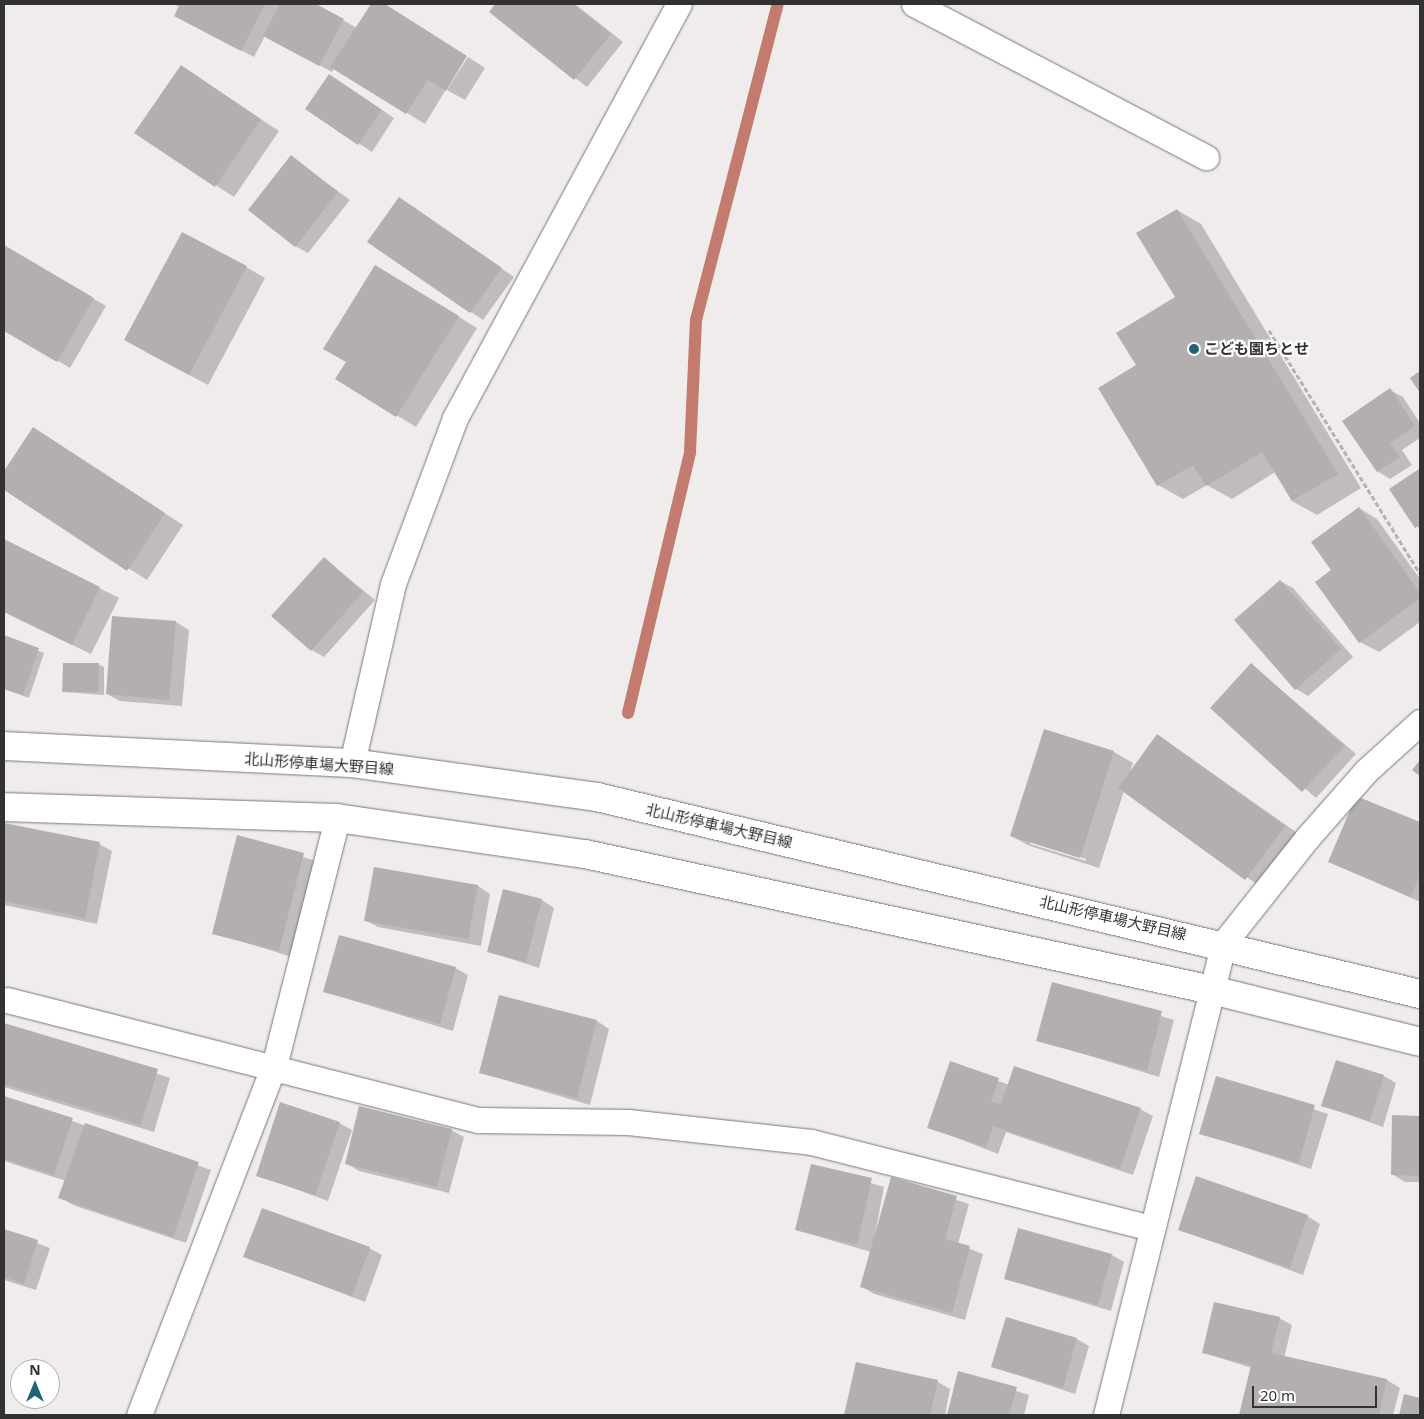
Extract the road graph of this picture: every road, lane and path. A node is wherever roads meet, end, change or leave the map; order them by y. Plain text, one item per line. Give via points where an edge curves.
1 (679, 4) edge
2 (914, 4) edge
3 (1206, 157) dead end
4 (1269, 330) dead end
5 (1420, 574) edge
6 (1420, 722) edge
7 (4, 746) edge
8 (352, 763) junction
9 (4, 807) edge
10 (337, 818) junction
11 (1223, 944) junction
12 (1212, 990) junction
13 (1420, 994) edge
14 (7, 1000) dead end
15 (1420, 1042) edge
16 (274, 1066) junction
17 (1152, 1228) junction
18 (139, 1415) edge
19 (1106, 1415) edge

1 - 8 lane via 455,418 393,584
2 - 3 lane
4 - 5 path
6 - 11 lane via 1366,771 1307,838
7 - 8 main road, 北山形停車場大野目線
8 - 11 main road, 北山形停車場大野目線 via 597,798
9 - 10 main road
10 - 12 main road via 584,854
10 - 16 lane
11 - 12 lane
11 - 13 main road, 北山形停車場大野目線
12 - 15 main road
12 - 17 lane
14 - 16 lane
16 - 17 lane via 478,1120 628,1122 811,1142
16 - 18 lane
17 - 19 lane

